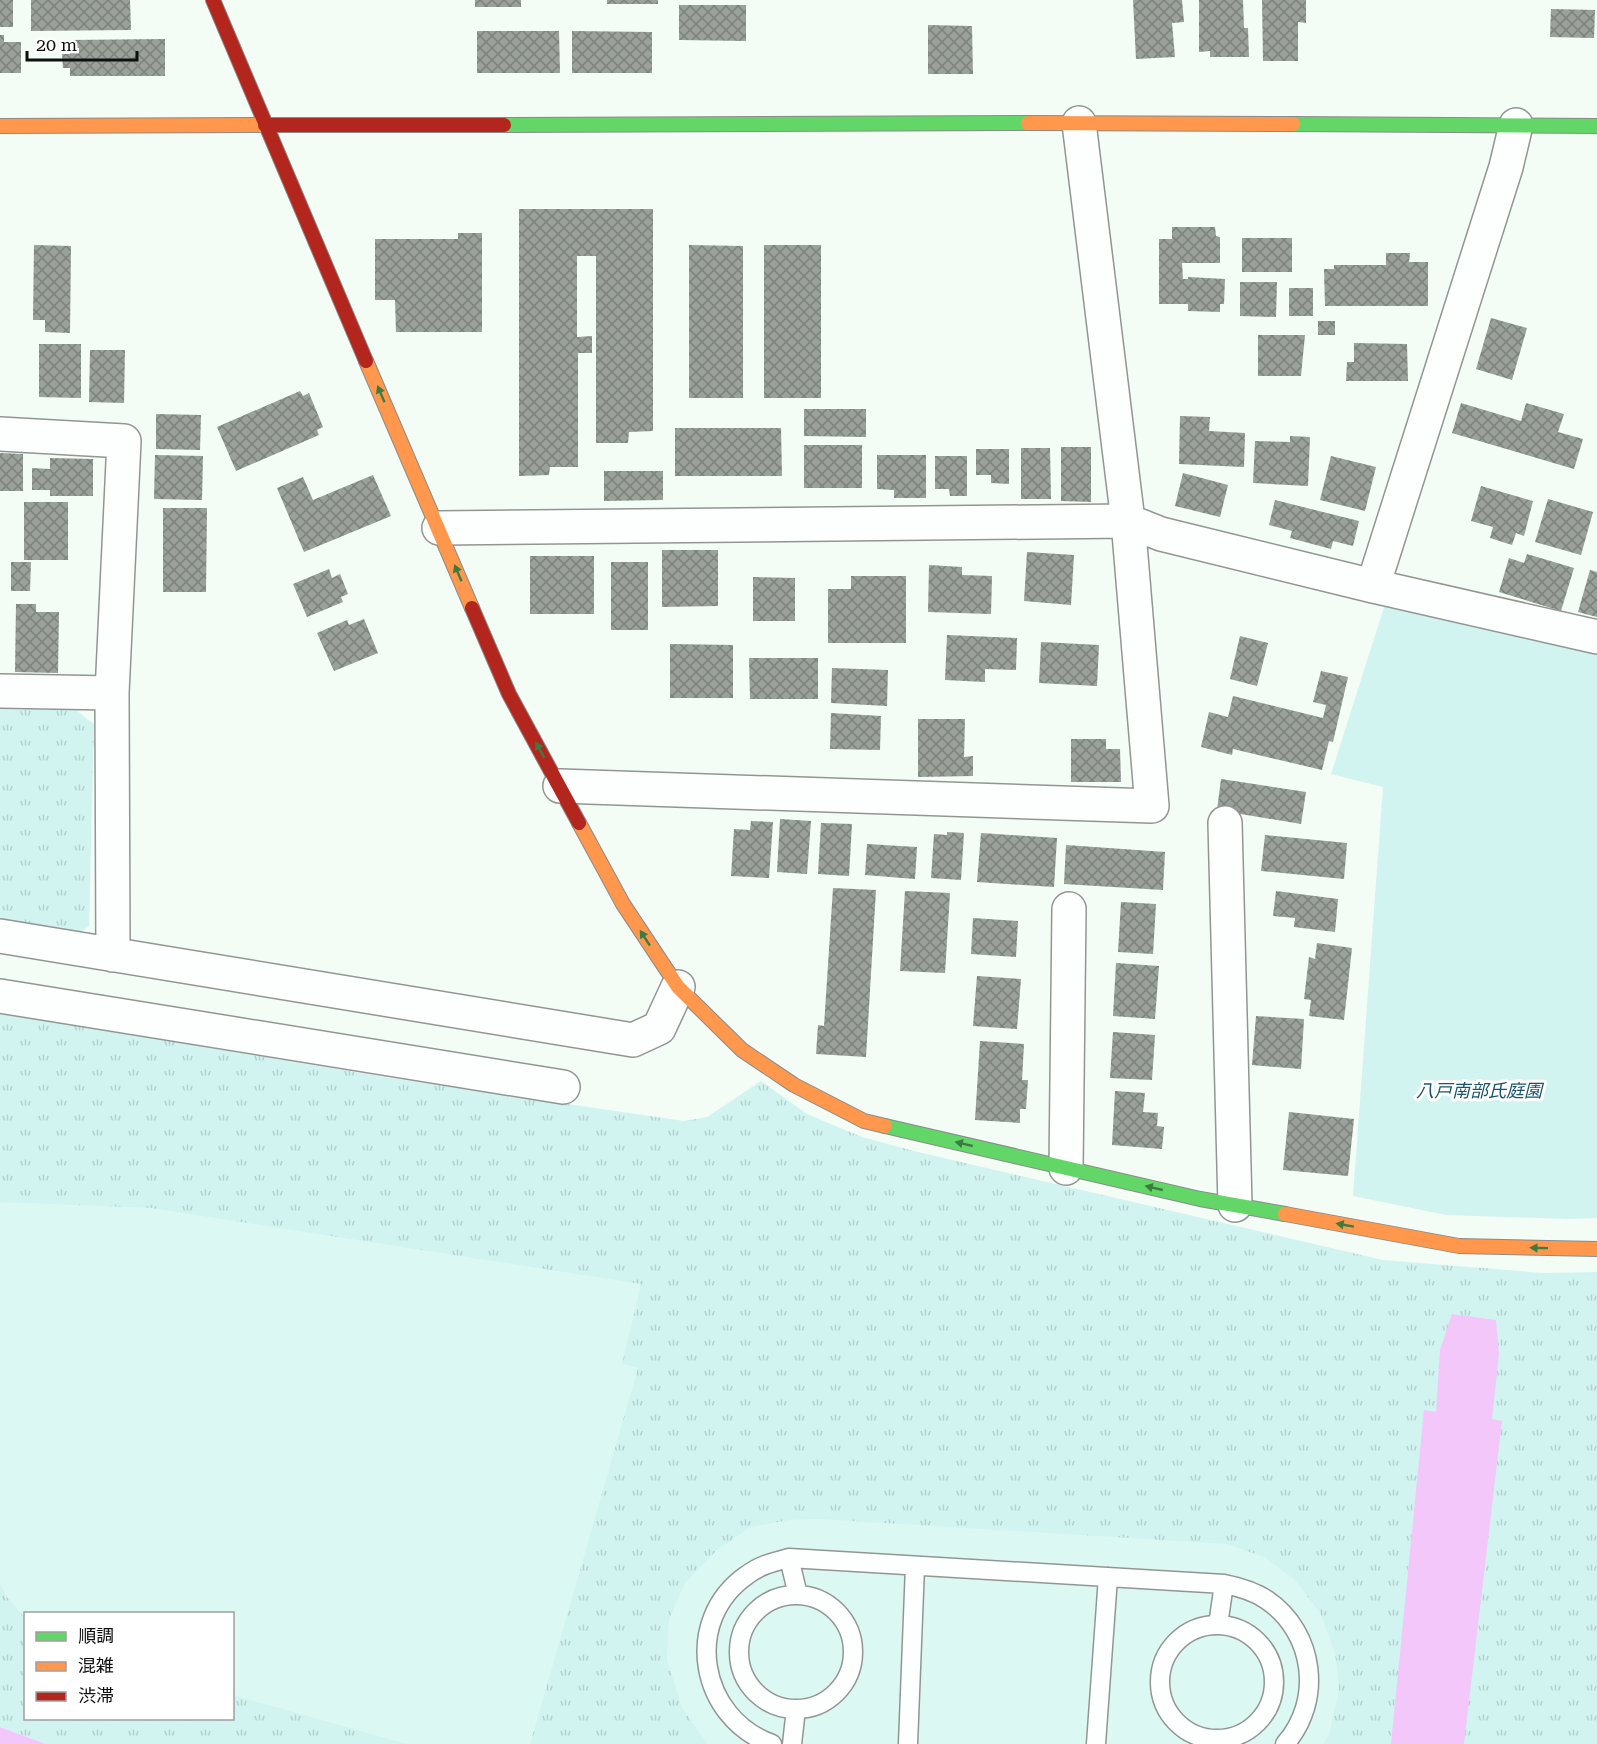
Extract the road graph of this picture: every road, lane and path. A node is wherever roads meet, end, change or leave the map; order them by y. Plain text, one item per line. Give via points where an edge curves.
1 (213, 0) edge
2 (1079, 123) junction
3 (264, 124) junction
4 (1516, 125) junction
5 (0, 126) edge
6 (1597, 126) edge
7 (0, 434) edge
8 (1128, 521) junction
9 (439, 528) junction
10 (1373, 586) junction
11 (1597, 637) edge
12 (0, 692) edge
13 (112, 693) junction
14 (560, 786) junction
15 (1225, 823) dead end
16 (1069, 909) dead end
17 (0, 936) edge
18 (113, 955) junction
19 (678, 987) junction
20 (0, 996) edge
21 (563, 1087) dead end
22 (1066, 1168) junction
23 (1235, 1205) junction
24 (1597, 1249) edge
25 (789, 1558) junction
26 (915, 1566) junction
27 (1108, 1577) junction
28 (1224, 1584) junction
29 (798, 1595) junction
30 (1218, 1625) junction
31 (796, 1709) junction
32 (1198, 1740) edge
33 (772, 1744) edge
34 (792, 1744) edge
35 (908, 1744) edge
36 (1096, 1744) edge
37 (1285, 1744) edge

1 - 3 street
2 - 3 street
2 - 4 street
2 - 8 street
3 - 5 street
9 -> 3 street
4 - 6 street
4 - 10 street
7 - 13 street via 124,441
8 - 9 street
8 - 10 street via 1161,534
8 - 14 street via 1152,806
14 -> 9 street via 509,694
10 - 11 street
12 - 13 street
13 - 18 street
19 -> 14 street via 623,904
15 - 23 street
16 - 22 street
17 - 18 street
18 - 19 street via 633,1040 659,1028
22 -> 19 street via 864,1121 794,1085 742,1050
20 - 21 street
23 -> 22 street
24 -> 23 street via 1459,1246
25 - 26 lane
25 - 29 lane
25 - 33 lane via 766,1563 729,1590 708,1632 709,1677 717,1699 748,1733
26 - 27 lane
26 - 35 lane
27 - 28 lane
27 - 36 lane
28 - 30 lane
28 - 37 lane via 1267,1600 1298,1634 1307,1655 1307,1701 1300,1723
29 - 31 lane via 831,1607 851,1636 853,1653 842,1687 813,1707
29 - 31 lane via 764,1605 742,1634 740,1651 742,1669 762,1698
30 - 32 lane via 1201,1627 1185,1635 1163,1663 1162,1699 1170,1714
30 - 32 lane via 1236,1628 1264,1649 1272,1666 1271,1701 1250,1729 1234,1737
31 - 34 lane

